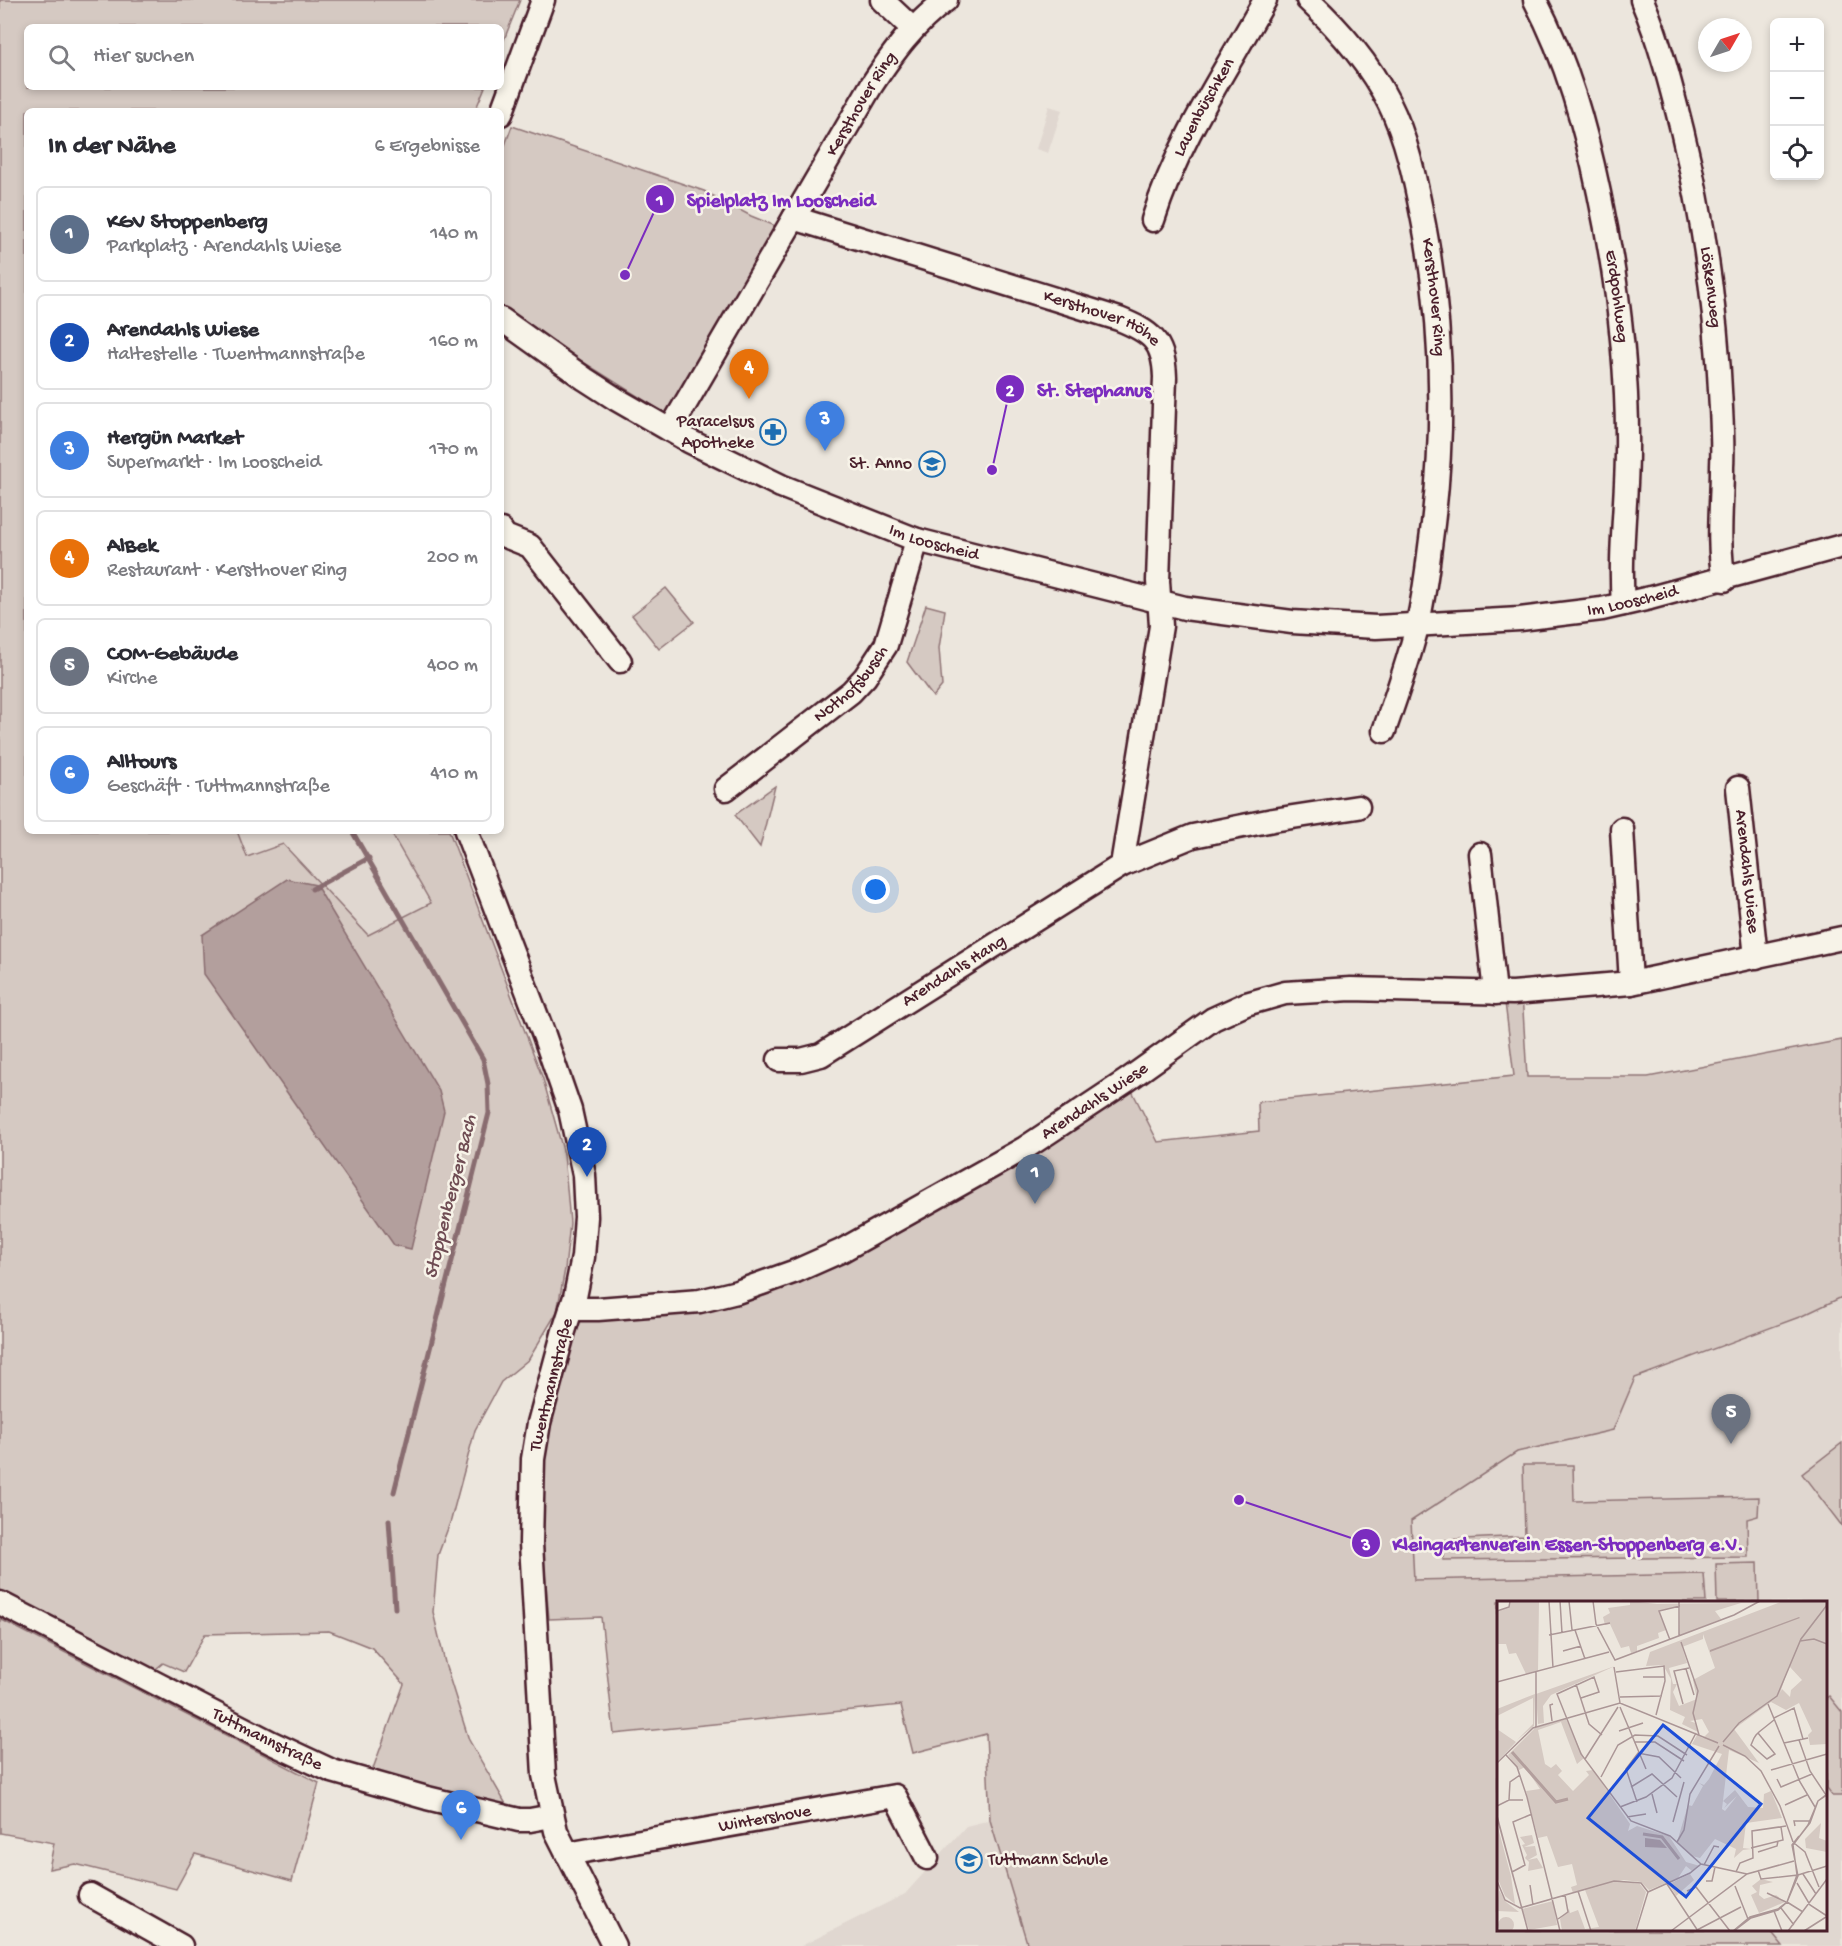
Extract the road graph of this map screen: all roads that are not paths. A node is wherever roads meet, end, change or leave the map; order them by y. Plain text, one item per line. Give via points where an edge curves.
1 (543, 0) edge
2 (882, 0) edge
3 (946, 0) edge
4 (1265, 0) edge
5 (1308, 0) edge
6 (1534, 0) edge
7 (1642, 0) edge
8 (913, 29) junction
9 (503, 108) edge
10 (794, 218) junction
11 (1153, 219) dead end
12 (504, 321) edge
13 (670, 430) junction
14 (504, 534) edge
15 (917, 540) junction
16 (1842, 546) edge
17 (1724, 580) junction
18 (1159, 602) junction
19 (1623, 604) junction
20 (1417, 627) junction
21 (620, 661) dead end
22 (1384, 731) dead end
23 (1738, 788) dead end
24 (726, 789) dead end
25 (1358, 807) dead end
26 (1622, 829) dead end
27 (467, 834) edge
28 (1480, 854) dead end
29 (1122, 865) junction
30 (1842, 938) edge
31 (1756, 957) junction
32 (1631, 983) junction
33 (1495, 993) junction
34 (779, 1060) dead end
35 (571, 1309) junction
36 (0, 1603) edge
37 (552, 1816) junction
38 (567, 1854) junction
39 (927, 1858) dead end
40 (90, 1895) dead end
41 (181, 1946) edge
42 (614, 1946) edge

1 - 9 street
2 - 8 street
3 - 8 street, Kersthover Ring
4 - 11 street, Lauenbüschken via 1184,142
5 - 20 street, Kersthover Ring via 1351,44 1390,105 1413,175 1431,262 1441,435 1433,531
6 - 19 street, Erdpohlweg via 1564,63 1578,105 1614,272 1627,409
7 - 17 street, Löskenweg via 1674,98 1706,248 1719,370 1720,551
8 - 10 street, Kersthover Ring via 871,86
10 - 13 street, Kersthover Ring
10 - 18 street, Kersthover Höhe via 1119,319 1149,333 1164,357 1165,377
12 - 13 street, Im Looscheid via 585,379
13 - 15 street, Im Looscheid via 781,486
14 - 21 street via 530,546
15 - 18 street, Im Looscheid
15 - 24 street, Nothofsbusch via 886,645 865,677
16 - 17 street, Im Looscheid
17 - 19 street, Im Looscheid
18 - 20 street, Im Looscheid via 1292,622
18 - 29 street via 1161,626
19 - 20 street, Im Looscheid via 1520,620
20 - 22 street
23 - 31 street, Arendahls Wiese
25 - 29 street, Arendahls Hang via 1193,836
26 - 32 street
27 - 35 street, Twentmannstraße via 544,1035 580,1151 586,1217 583,1257
28 - 33 street
29 - 34 street, Arendahls Hang via 821,1055
30 - 31 street, Arendahls Wiese
31 - 32 street, Arendahls Wiese
32 - 33 street, Arendahls Wiese
33 - 35 street, Arendahls Wiese via 1320,990 1285,993 1246,1004 1213,1019 1025,1148 841,1251 772,1281 700,1301
35 - 37 street, Twentmannstraße via 539,1423 530,1520 544,1775
36 - 37 street, Tuttmannstraße via 332,1771 519,1820
37 - 38 street, Twentmannstraße
38 - 39 street, Wintershove via 895,1796
38 - 42 street, Twentmannstraße
40 - 41 street

